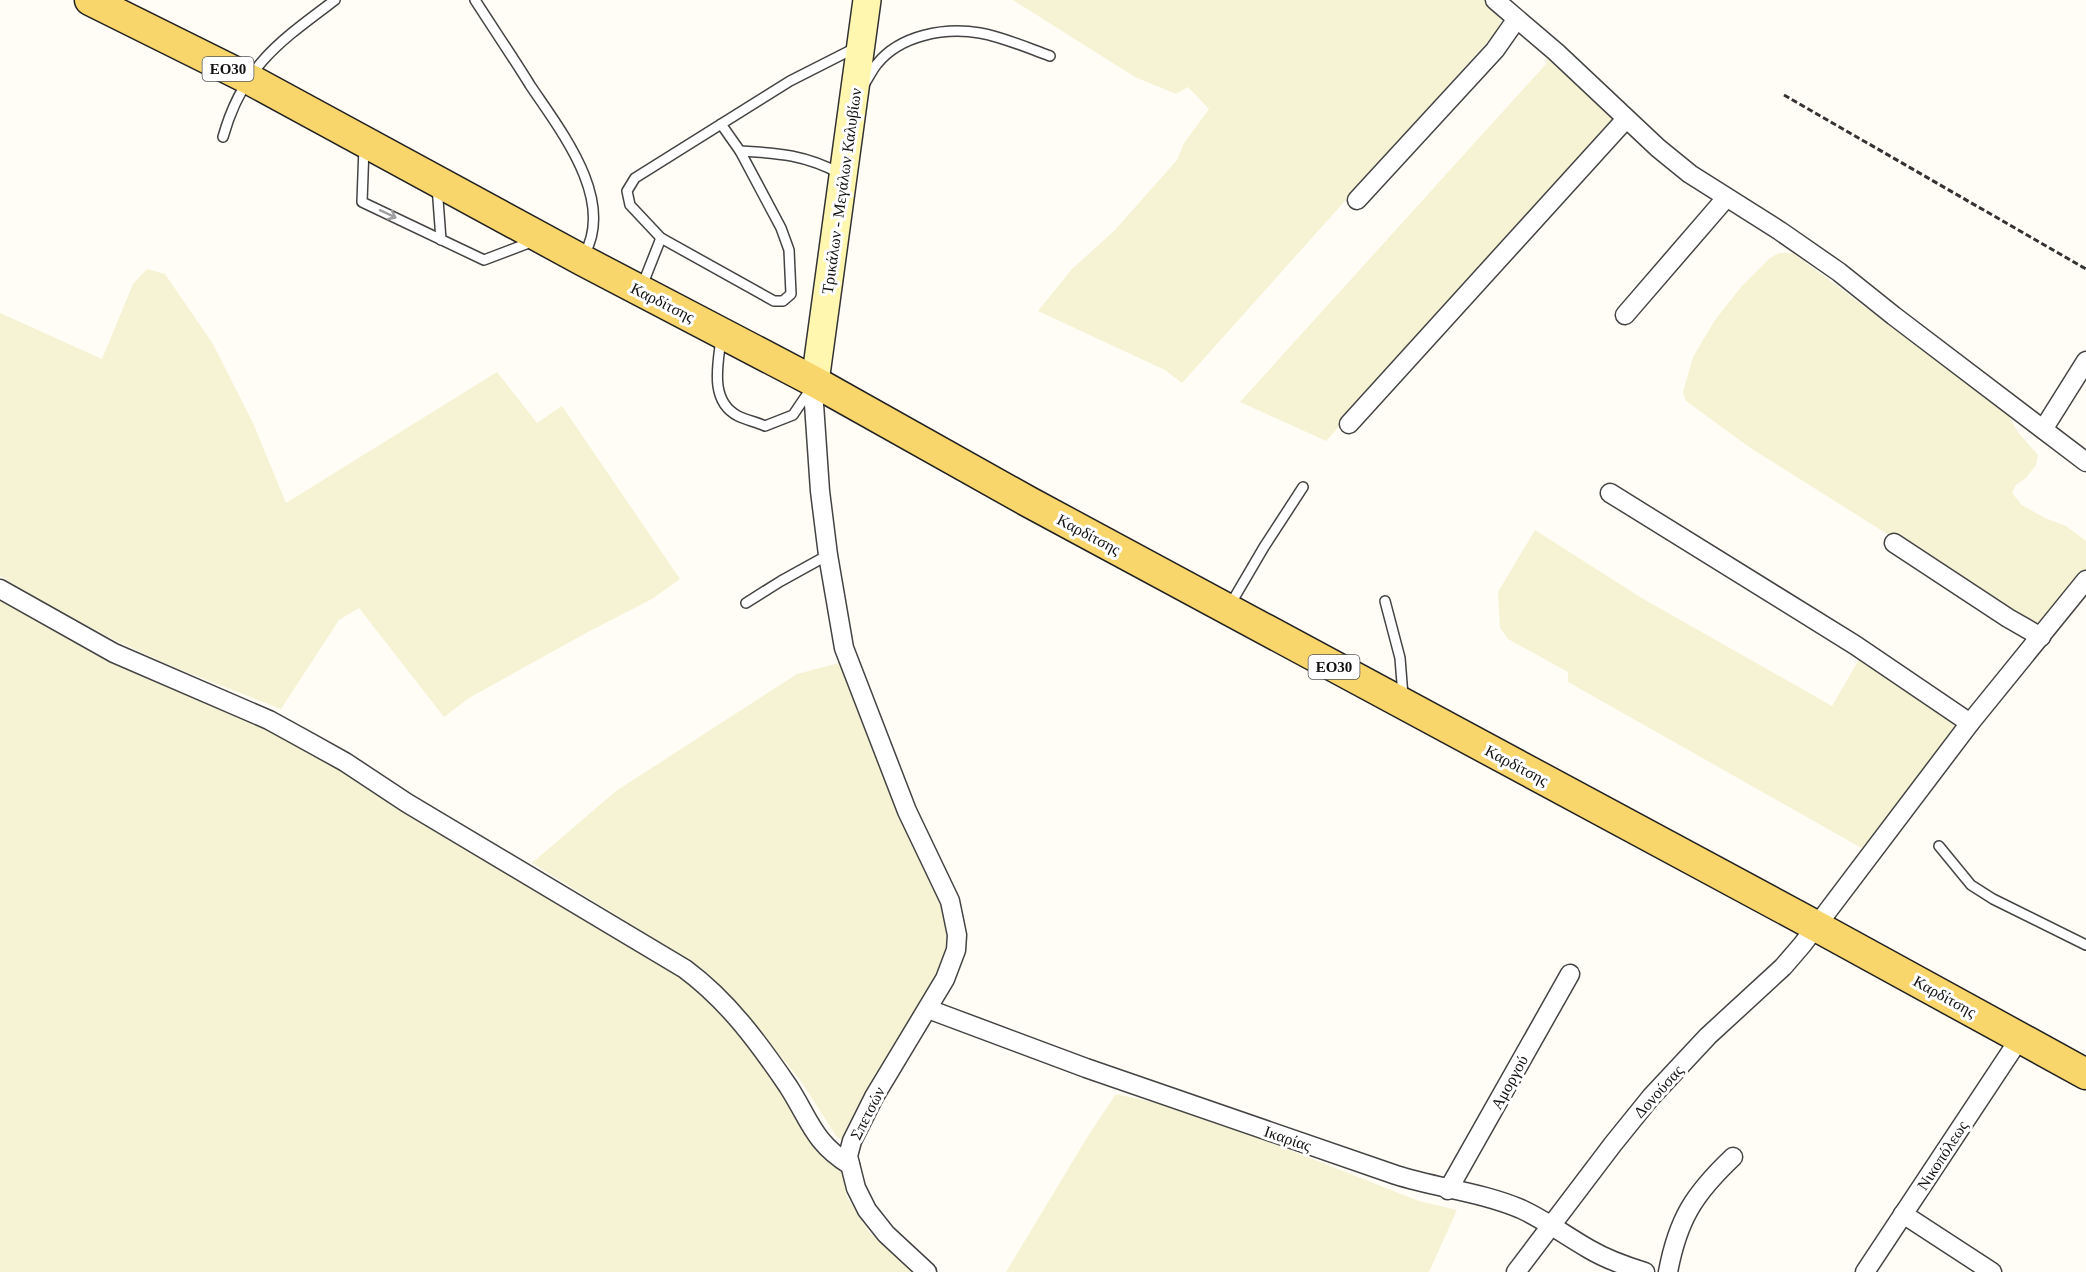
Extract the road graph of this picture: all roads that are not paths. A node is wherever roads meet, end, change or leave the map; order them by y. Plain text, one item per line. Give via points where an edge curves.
1 (90, 0) edge
2 (335, 0) edge
3 (475, 0) edge
4 (867, 0) edge
5 (1494, 0) edge
6 (1516, 20) junction
7 (861, 45) junction
8 (1050, 56) dead end
9 (249, 79) junction
10 (853, 104) junction
11 (1626, 119) junction
12 (721, 124) junction
13 (223, 137) dead end
14 (364, 142) junction
15 (740, 151) junction
16 (843, 175) junction
17 (437, 181) junction
18 (1726, 198) junction
19 (1357, 200) dead end
20 (661, 237) junction
21 (542, 238) junction
22 (441, 240) junction
23 (582, 260) junction
24 (640, 291) junction
25 (1625, 315) dead end
26 (721, 332) junction
27 (2086, 361) edge
28 (815, 382) junction
29 (1349, 424) dead end
30 (2044, 428) junction
31 (2086, 462) edge
32 (1303, 487) dead end
33 (1610, 493) dead end
34 (1894, 543) dead end
35 (828, 555) junction
36 (2086, 580) edge
37 (0, 590) edge
38 (1385, 601) dead end
39 (746, 603) dead end
40 (1228, 609) junction
41 (2041, 637) junction
42 (1404, 705) junction
43 (1970, 723) junction
44 (1939, 846) dead end
45 (1816, 926) junction
46 (2086, 945) edge
47 (1569, 974) dead end
48 (928, 1009) junction
49 (2020, 1038) junction
50 (2086, 1074) edge
51 (1734, 1157) dead end
52 (850, 1165) junction
53 (1448, 1190) junction
54 (1903, 1214) junction
55 (1551, 1224) junction
56 (1638, 1271) edge
57 (927, 1272) edge
58 (1516, 1272) edge
59 (1668, 1272) edge
60 (1865, 1272) edge
61 (1992, 1272) edge

1 - 9 main road, Καρδίτσης / ΕΟ30
2 - 9 lane via 267,53
3 - 23 lane via 567,140 583,171 594,223 592,241
4 - 7 street, Τρικάλων - Μεγάλων Καλυβίων
5 - 6 street
6 - 11 street
6 - 19 street via 1495,50
7 - 10 street, Τρικάλων - Μεγάλων Καλυβίων
7 - 12 lane via 790,81
8 - 10 lane via 981,33 950,30 916,37 878,62
9 - 13 lane via 230,110
9 - 14 main road, Καρδίτσης / ΕΟ30
10 - 16 street, Τρικάλων - Μεγάλων Καλυβίων
11 - 18 street via 1690,174
11 - 29 street
12 - 15 lane
12 - 20 lane via 635,178 627,191 630,205
14 - 17 main road, Καρδίτσης / ΕΟ30
14 -> 22 lane via 362,202
15 - 16 lane via 787,154 823,164
15 - 20 lane via 789,250 791,294 783,301 774,301
16 - 28 street, Τρικάλων - Μεγάλων Καλυβίων
17 - 21 main road, Καρδίτσης / ΕΟ30
17 - 22 lane
18 - 25 street
18 - 30 street via 1839,272
20 - 24 lane
21 - 22 lane via 484,260
21 - 23 main road, Καρδίτσης / ΕΟ30
23 - 24 main road, Καρδίτσης / ΕΟ30
24 - 26 main road, Καρδίτσης / ΕΟ30
26 - 28 main road, Καρδίτσης / ΕΟ30
26 - 28 lane via 717,378 720,398 736,415 765,426 793,415
27 - 30 street
28 - 35 street, Σπετσών via 820,491
28 - 40 main road, Καρδίτσης / ΕΟ30
30 - 31 street
32 - 40 lane
33 - 43 street via 1855,645
34 - 41 street
35 - 39 lane
35 - 48 street, Σπετσών via 840,626 854,675 954,918 956,950
36 - 41 street, Δονούσας
37 - 52 street via 105,648 269,720 309,742 685,969 746,1027 821,1142
38 - 42 lane via 1400,658
40 - 42 main road, Καρδίτσης / ΕΟ30
41 - 43 street, Δονούσας
42 - 45 main road, Καρδίτσης / ΕΟ30
43 - 45 street, Δονούσας
44 - 46 lane via 1971,885
45 - 49 main road, Καρδίτσης / ΕΟ30
45 - 55 street, Δονούσας via 1783,967 1708,1036 1651,1097
47 - 53 street, Αμοργού
48 - 52 street, Σπετσών via 861,1122 848,1156
48 - 53 street, Ικαρίας via 1292,1140
49 - 50 main road, Καρδίτσης / ΕΟ30
49 - 54 street, Νικοπόλεως
51 - 59 street via 1701,1190 1688,1211 1675,1237
52 - 57 street, Σπετσών via 867,1210
53 - 55 street, Ικαρίας via 1509,1205
54 - 60 street, Νικοπόλεως
54 - 61 street
55 - 56 street, Ικαρίας via 1590,1250
55 - 58 street, Δονούσας

